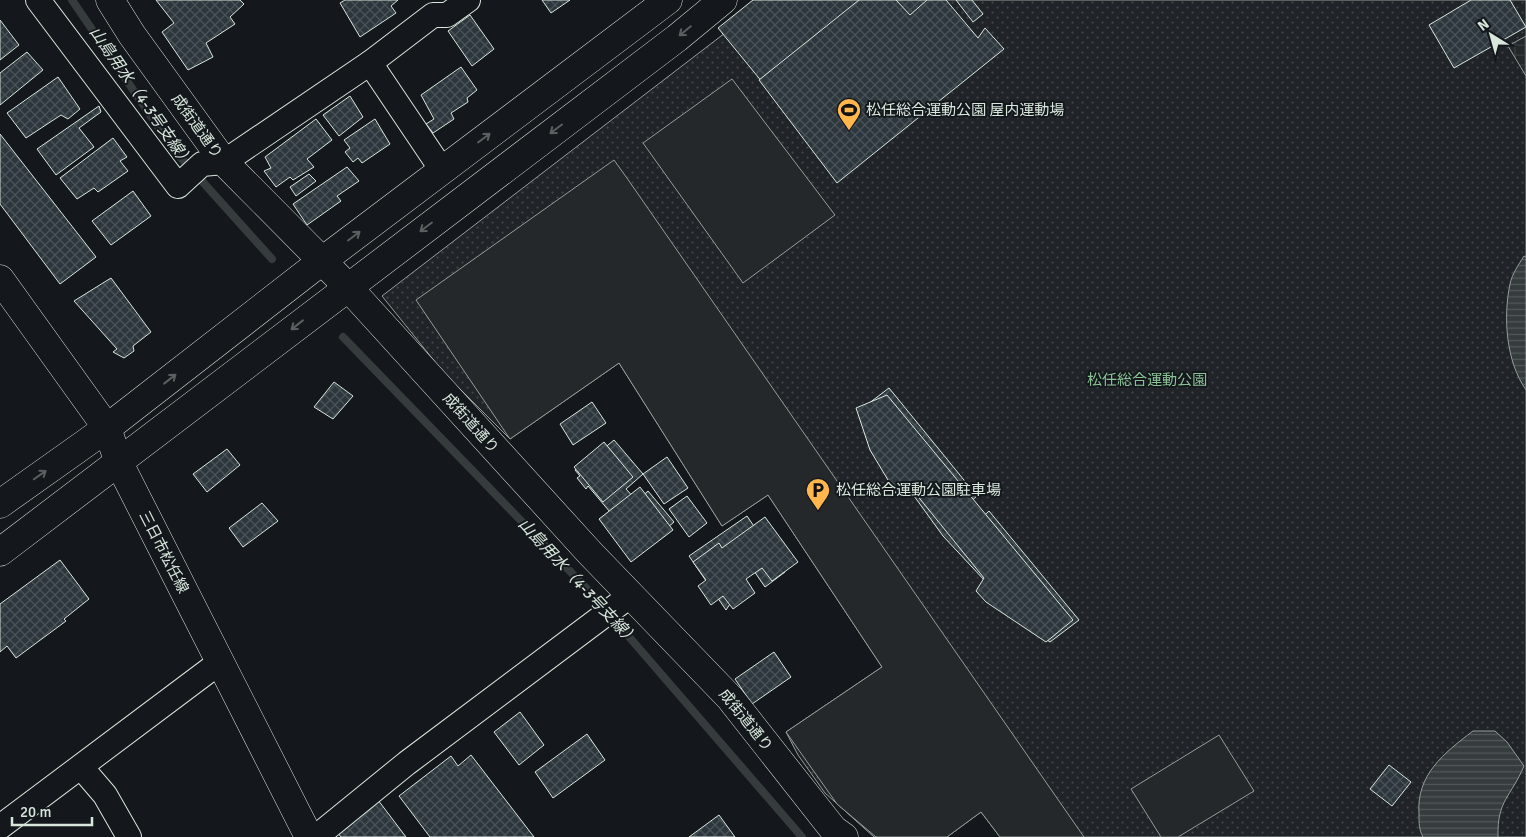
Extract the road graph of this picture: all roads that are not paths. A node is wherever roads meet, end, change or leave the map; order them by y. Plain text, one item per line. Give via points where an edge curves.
1 (38, 0) edge
2 (110, 0) edge
3 (468, 0) edge
4 (668, 0) edge
5 (723, 0) edge
6 (428, 8) edge
7 (370, 63) junction
8 (204, 168) junction
9 (442, 170) junction
10 (322, 260) junction
11 (0, 279) edge
12 (347, 286) junction
13 (107, 428) junction
14 (119, 463) junction
15 (0, 504) edge
16 (0, 552) edge
17 (613, 609) junction
18 (220, 662) junction
19 (82, 768) junction
20 (0, 827) edge
21 (129, 837) edge
22 (309, 837) edge
23 (316, 837) edge
24 (844, 837) edge

1 - 8 street via 178,186
2 - 8 street, 成街道通り
3 - 6 street via 447,15
9 -> 4 street
5 -> 12 street
6 - 7 street
7 - 8 street
7 - 9 street
8 - 10 street, 成街道通り
10 -> 9 street
10 - 12 street, 成街道通り
13 -> 10 street
11 - 13 street, 三日市松任線
12 -> 14 street
12 - 17 street, 成街道通り via 590,553
13 - 14 street, 三日市松任線
15 -> 13 street
14 - 16 street
14 - 18 street, 三日市松任線
17 - 23 street via 407,763
17 - 24 street, 成街道通り via 730,698 833,829
18 - 19 street
18 - 22 street, 三日市松任線
19 - 20 street
19 - 21 street via 105,795

